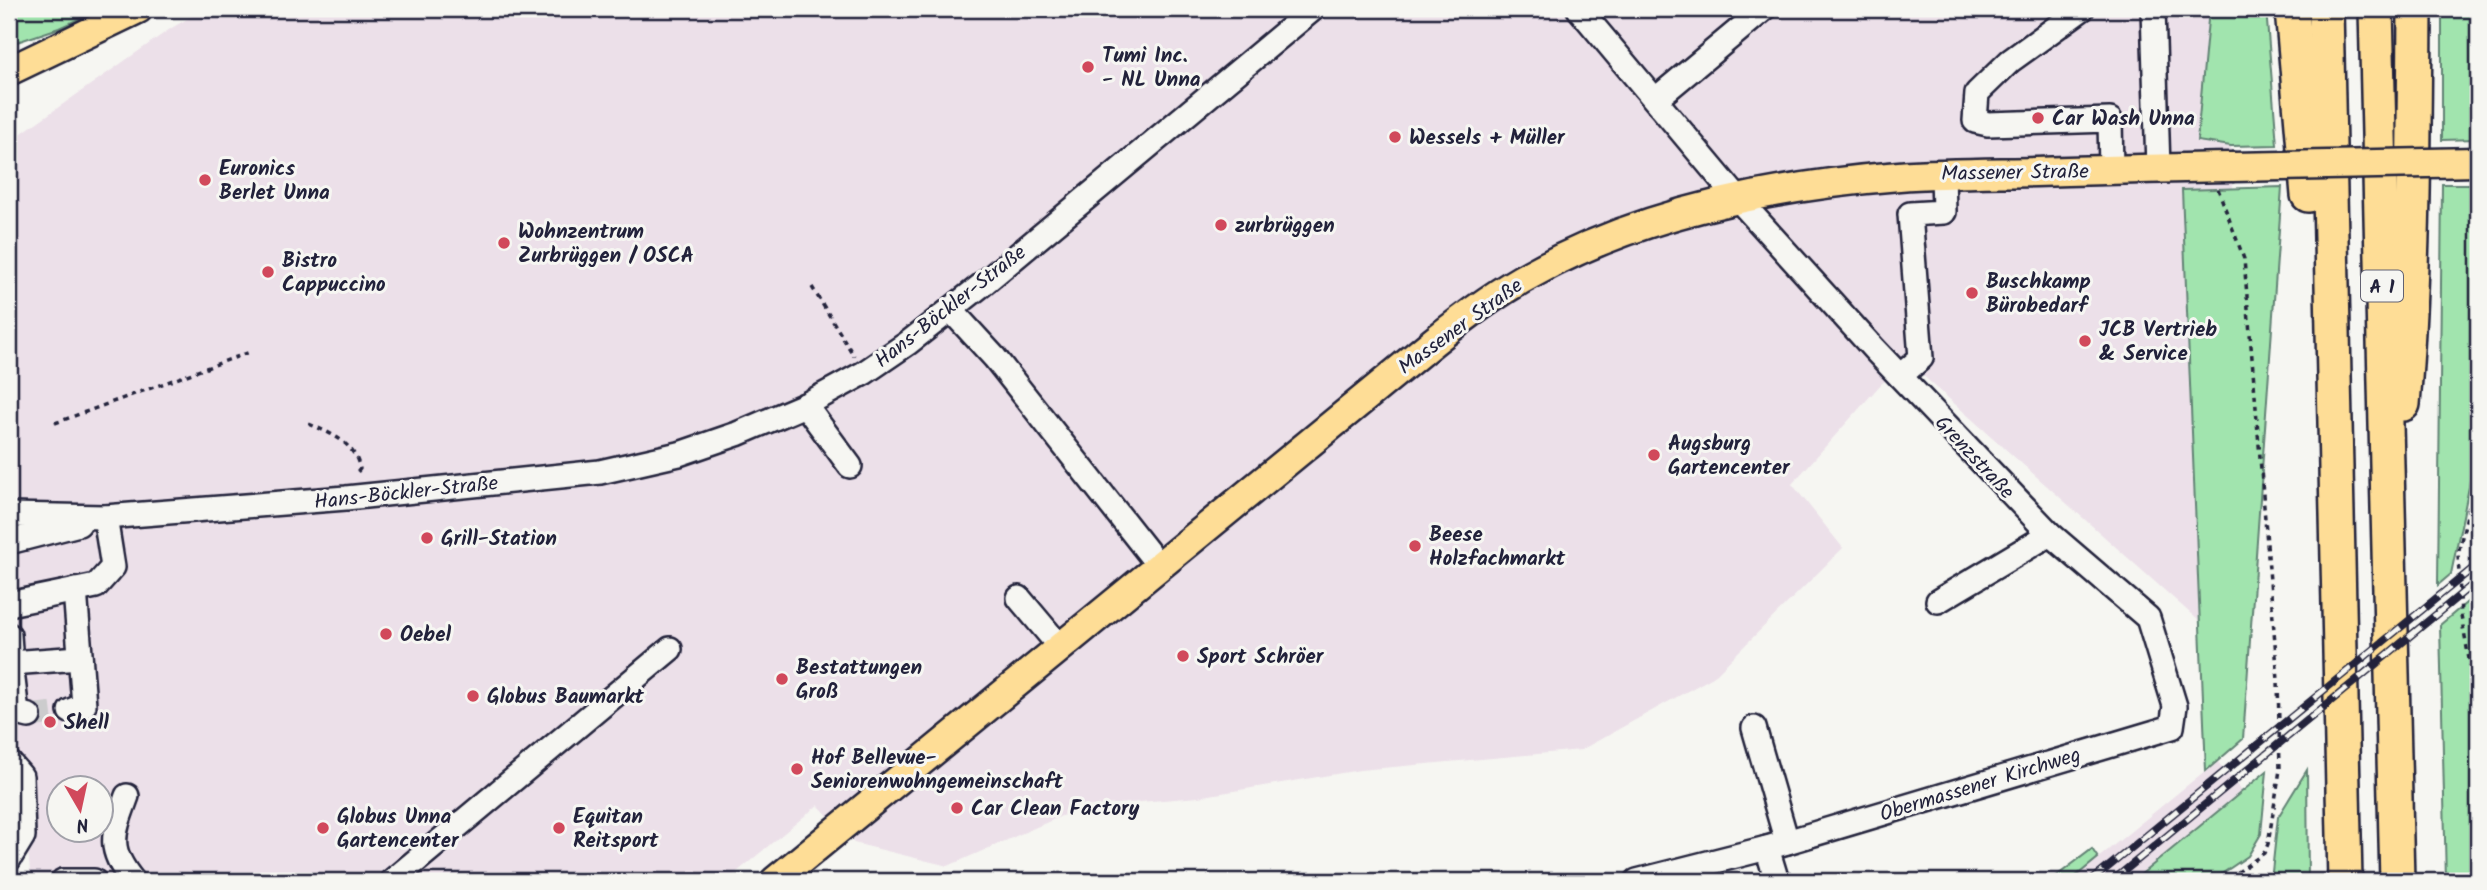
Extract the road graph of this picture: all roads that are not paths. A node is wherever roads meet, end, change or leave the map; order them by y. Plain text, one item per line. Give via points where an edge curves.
1 (138, 9) edge
2 (1313, 9) edge
3 (1579, 9) edge
4 (1765, 9) edge
5 (2082, 9) edge
6 (2153, 9) edge
7 (2292, 9) edge
8 (2326, 9) edge
9 (2376, 9) edge
10 (2414, 9) edge
11 (46, 51) junction
12 (9, 56) edge
13 (9, 71) edge
14 (1656, 99) junction
15 (2477, 162) edge
16 (2158, 168) junction
17 (2112, 170) junction
18 (1943, 174) junction
19 (1738, 200) junction
20 (951, 310) junction
21 (1900, 376) junction
22 (805, 405) junction
23 (850, 466) dead end
24 (2335, 467) junction
25 (9, 515) edge
26 (105, 517) junction
27 (2050, 534) junction
28 (9, 542) edge
29 (2390, 563) junction
30 (1159, 566) junction
31 (75, 590) junction
32 (1019, 598) dead end
33 (1938, 601) dead end
34 (9, 604) edge
35 (9, 635) edge
36 (1061, 648) junction
37 (670, 649) dead end
38 (80, 658) junction
39 (10, 663) edge
40 (70, 712) dead end
41 (29, 716) dead end
42 (2172, 727) joint
43 (1754, 728) dead end
44 (9, 762) edge
45 (127, 796) dead end
46 (1777, 845) junction
47 (9, 859) edge
48 (64, 881) edge
49 (94, 881) edge
50 (133, 881) edge
51 (391, 881) edge
52 (775, 881) edge
53 (1637, 881) edge
54 (1777, 881) edge
55 (2345, 881) edge
56 (2397, 881) edge

1 - 11 main road
2 - 20 street, Hans-Böckler-Straße
3 - 14 street
4 - 14 street
5 - 17 street via 2010,61 1977,93 1975,121 2110,120
6 - 16 street
7 - 24 highway
8 - 24 highway, A 1
9 - 29 highway, A 1
10 - 29 highway via 2411,318
11 - 12 main road
11 - 13 main road
14 - 19 street
15 - 16 main road, Massener Straße, bridge via 2224,176
16 - 17 main road, Massener Straße
17 - 18 main road, Massener Straße
18 - 19 main road, Massener Straße via 1854,180
18 - 21 street via 1944,212 1910,214 1922,358
19 - 21 street, Grenzstraße
19 - 30 main road, Massener Straße via 1625,232 1532,273 1497,295
20 - 22 street, Hans-Böckler-Straße via 864,373
20 - 30 street via 995,358
21 - 27 street, Grenzstraße
22 - 23 street
22 - 26 street, Hans-Böckler-Straße via 678,454 600,472
24 - 55 highway, A 1
25 - 26 street, Hans-Böckler-Straße
26 - 28 street, Hans-Böckler-Straße
26 - 31 street via 113,567 96,586
27 - 33 street
27 - 42 street, Grenzstraße via 2148,618 2175,706
29 - 56 highway, A 1
30 - 36 main road, Massener Straße
31 - 34 street
31 - 38 street
32 - 36 street
35 - 39 street
36 - 52 main road, Massener Straße
37 - 51 street
38 - 39 street
38 - 40 street via 84,705
39 - 41 street via 17,713
42 - 46 street, Obermassener Kirchweg
43 - 46 street
44 - 47 street via 20,776 23,836
45 - 50 street via 117,824 116,855
46 - 53 street, Obermassener Kirchweg
46 - 54 street
48 - 49 street

